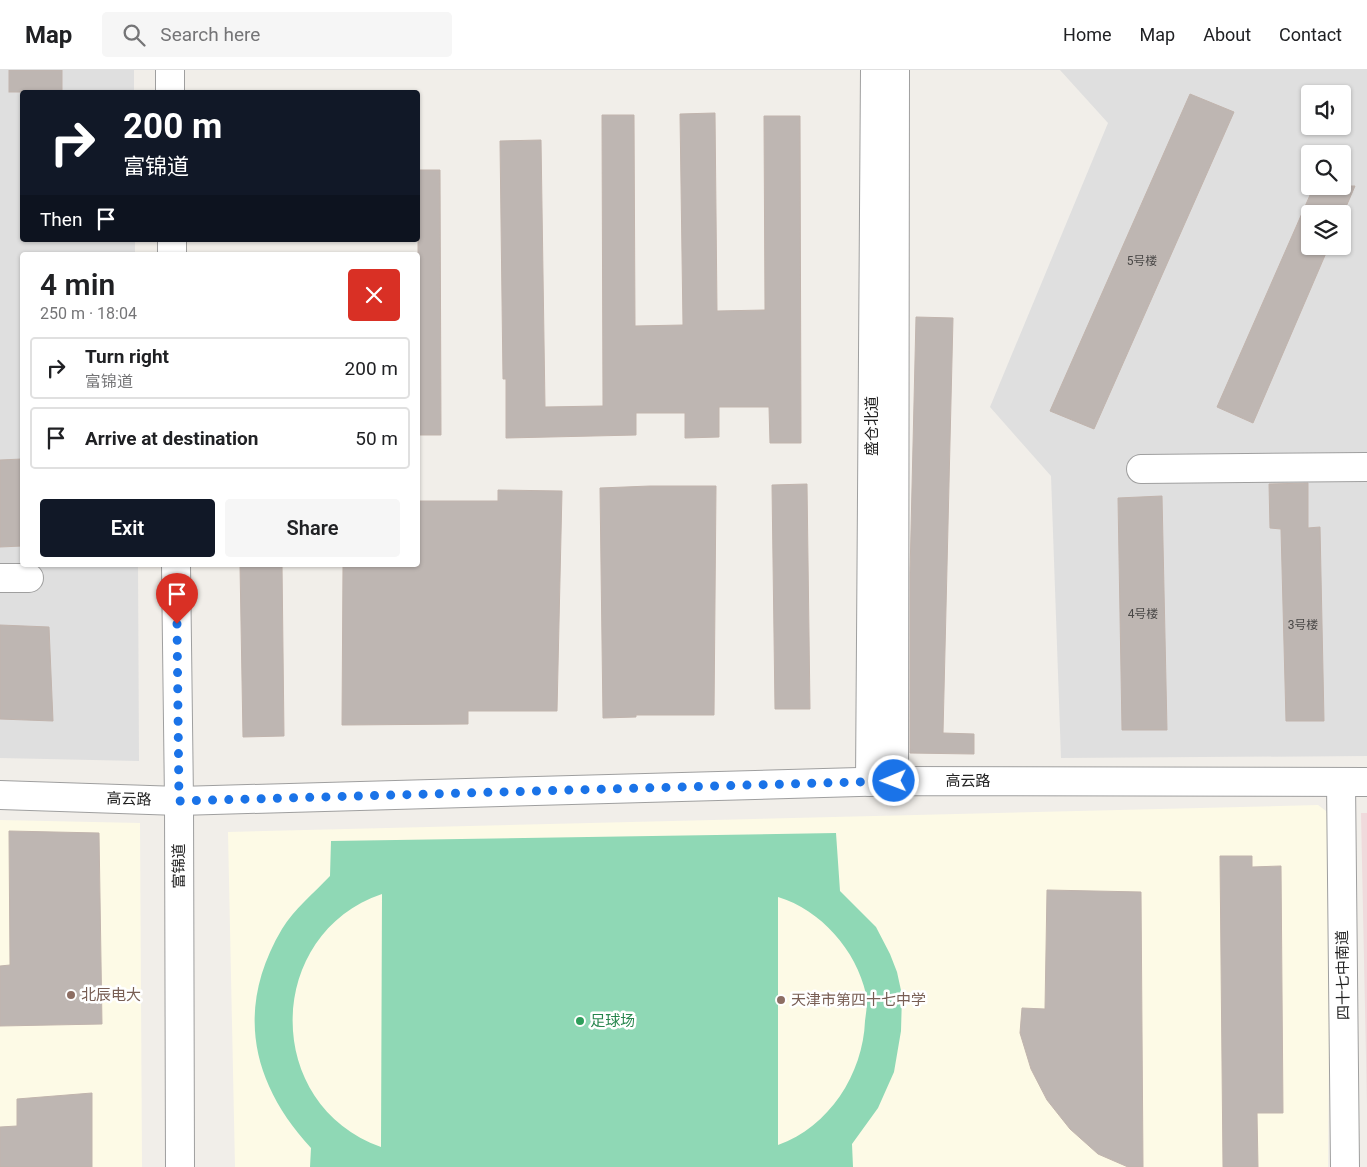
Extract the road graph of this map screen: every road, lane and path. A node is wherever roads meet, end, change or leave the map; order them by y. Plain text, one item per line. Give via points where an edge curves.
1 (170, 70) edge
2 (875, 70) edge
3 (894, 70) edge
4 (170, 90) edge
5 (1367, 467) edge
6 (1141, 469) dead end
7 (176, 567) edge
8 (0, 578) edge
9 (29, 578) dead end
10 (882, 781) junction
11 (1354, 782) edge
12 (0, 795) edge
13 (179, 801) junction
14 (1353, 1153) edge
15 (180, 1167) edge

1 - 4 street
2 - 10 street, 盛仓北道
3 - 10 street, 盛仓北道
5 - 6 street
7 - 13 street, 富锦道
8 - 9 street
10 - 11 street, 高云路
10 - 13 street, 高云路
11 - 14 street, 四十七中南道
12 - 13 street, 高云路
13 - 15 street, 富锦道

